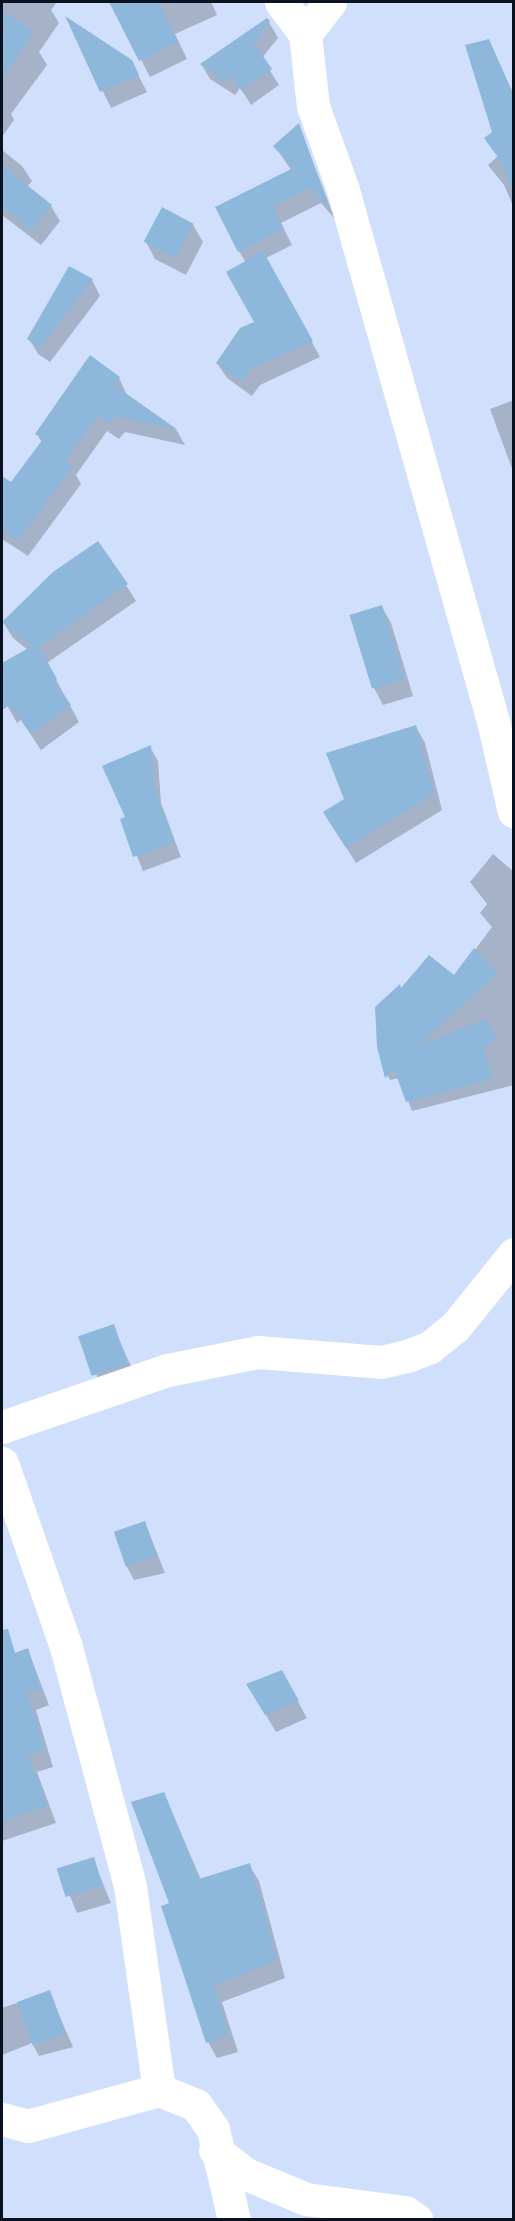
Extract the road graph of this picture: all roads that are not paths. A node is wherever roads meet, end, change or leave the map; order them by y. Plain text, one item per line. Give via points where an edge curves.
1 (281, 2) edge
2 (330, 2) edge
3 (305, 34) junction
4 (513, 812) edge
5 (513, 1254) edge
6 (2, 1427) edge
7 (2, 1463) edge
8 (159, 2090) junction
9 (2, 2119) edge
10 (215, 2150) junction
11 (234, 2220) edge
12 (417, 2220) edge

1 - 3 street
2 - 3 street
3 - 4 street via 313,106 343,190 493,721
5 - 6 street via 455,1327 430,1347 408,1356 381,1362 258,1352 168,1370
7 - 8 street via 66,1647 130,1886
8 - 9 street via 28,2126
8 - 10 street via 196,2105 213,2129
10 - 11 street
10 - 12 street via 246,2174 306,2199 405,2212

